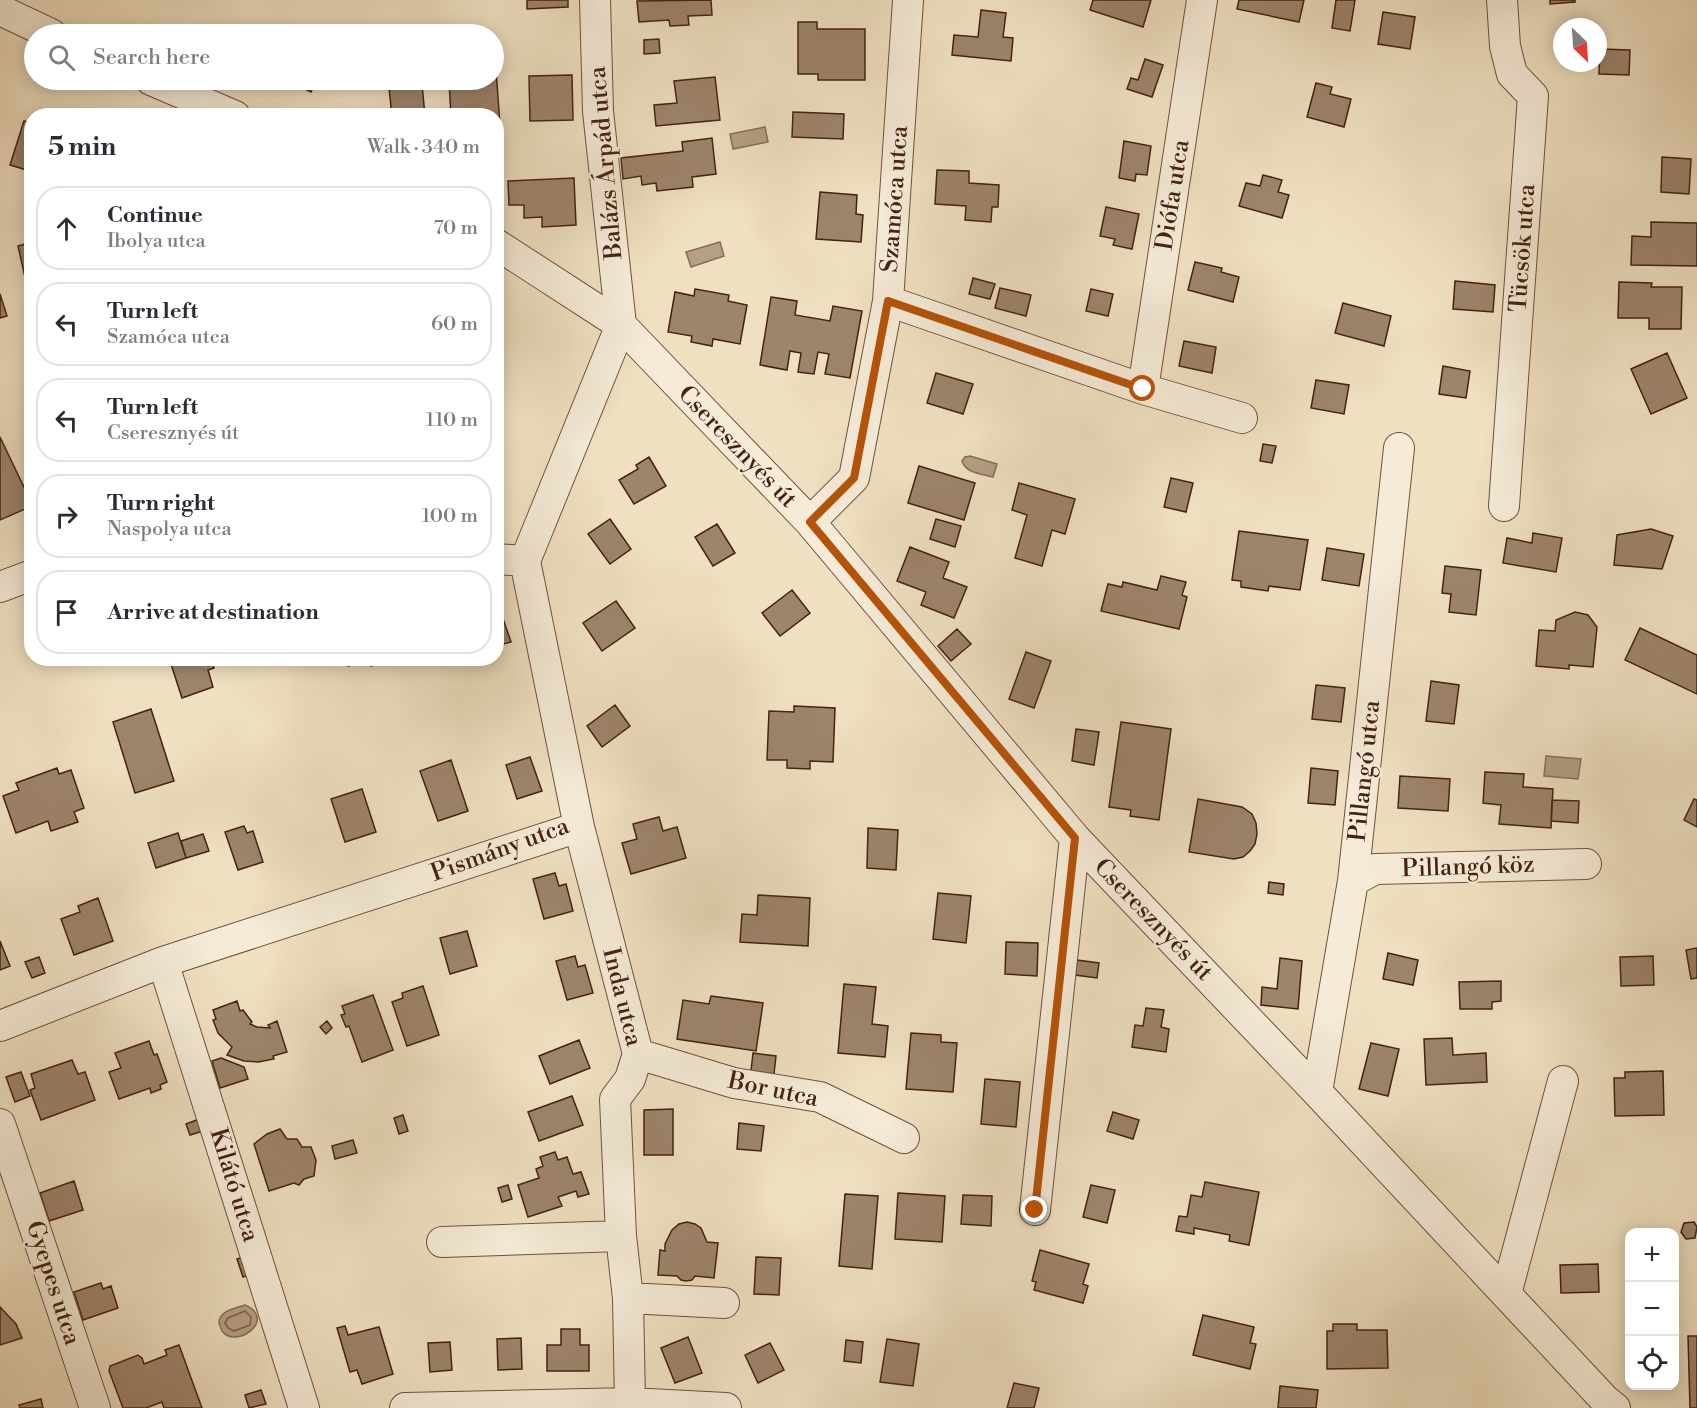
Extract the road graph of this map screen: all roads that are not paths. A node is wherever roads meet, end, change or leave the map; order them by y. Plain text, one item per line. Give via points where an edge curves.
1 (595, 0) edge
2 (908, 0) edge
3 (1202, 0) edge
4 (1502, 0) edge
5 (0, 10) edge
6 (30, 24) edge
7 (174, 90) edge
8 (216, 108) edge
9 (504, 249) edge
10 (888, 301) junction
11 (621, 326) junction
12 (1143, 389) junction
13 (1242, 418) dead end
14 (1399, 448) dead end
15 (1504, 506) dead end
16 (810, 522) junction
17 (511, 560) edge
18 (24, 578) edge
19 (0, 587) edge
20 (579, 827) junction
21 (1075, 838) junction
22 (1586, 864) dead end
23 (1353, 881) junction
24 (164, 962) junction
25 (0, 1026) edge
26 (638, 1053) junction
27 (1563, 1081) dead end
28 (1317, 1092) junction
29 (0, 1124) edge
30 (904, 1138) dead end
31 (1035, 1210) dead end
32 (621, 1236) junction
33 (442, 1242) dead end
34 (1506, 1294) junction
35 (628, 1298) junction
36 (723, 1304) dead end
37 (630, 1403) junction
38 (95, 1408) edge
39 (304, 1408) edge
40 (405, 1408) edge
41 (726, 1408) edge
42 (1615, 1408) edge

1 - 11 street, Balázs Árpád utca via 598,111
2 - 10 street, Szamóca utca
3 - 12 street, Diófa utca
4 - 15 street, Tücsök utca via 1505,46 1512,75 1533,96
5 - 6 street
7 - 8 street
9 - 11 street, Cseresznyés út
10 - 12 street
10 - 16 street, Szamóca utca via 854,478
11 - 16 street, Cseresznyés út
11 - 17 street, Pismány utca
12 - 13 street
14 - 23 street, Pillangó utca
16 - 21 street, Cseresznyés út
17 - 20 street, Pismány utca
18 - 19 street
20 - 24 street, Pismány utca
20 - 26 street, Inda utca
21 - 28 street, Cseresznyés út
21 - 31 street
22 - 23 street, Pillangó köz via 1375,869
23 - 28 street, Pillangó utca
24 - 25 street, Pismány utca
24 - 39 street, Kilátó utca
26 - 30 street, Bor utca via 734,1083 820,1097
26 - 32 street, Inda utca via 630,1079 615,1099
27 - 34 street
28 - 34 street, Cseresznyés út
29 - 38 street, Gyepes utca
32 - 33 street
32 - 35 street, Inda utca
34 - 42 street, Cseresznyés út
35 - 36 street
35 - 37 street, Inda utca
37 - 40 street
37 - 41 street

